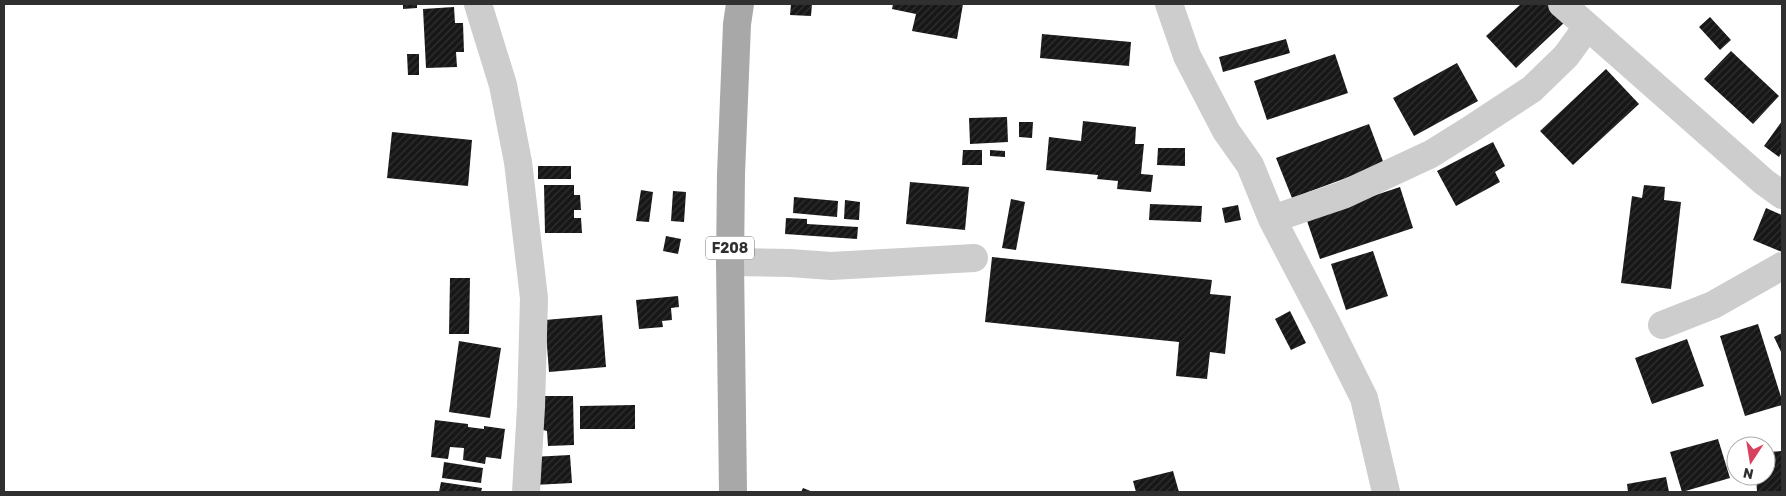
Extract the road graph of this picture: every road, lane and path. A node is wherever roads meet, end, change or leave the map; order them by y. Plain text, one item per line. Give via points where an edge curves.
1 (478, 4) edge
2 (740, 4) edge
3 (1169, 4) edge
4 (1562, 4) edge
5 (1587, 27) junction
6 (1782, 195) edge
7 (1272, 219) junction
8 (974, 258) dead end
9 (730, 262) junction
10 (1782, 266) edge
11 (1662, 324) dead end
12 (526, 492) edge
13 (733, 492) edge
14 (1386, 492) edge

1 - 12 street via 503,85 518,162 534,298
2 - 9 main road, F208
3 - 7 street via 1187,56 1226,131 1250,166
4 - 5 street
5 - 6 street
5 - 7 street via 1566,56 1532,89 1431,154 1343,195
7 - 14 street via 1364,398
8 - 9 street via 830,266
9 - 13 main road, F208
10 - 11 street via 1713,305

